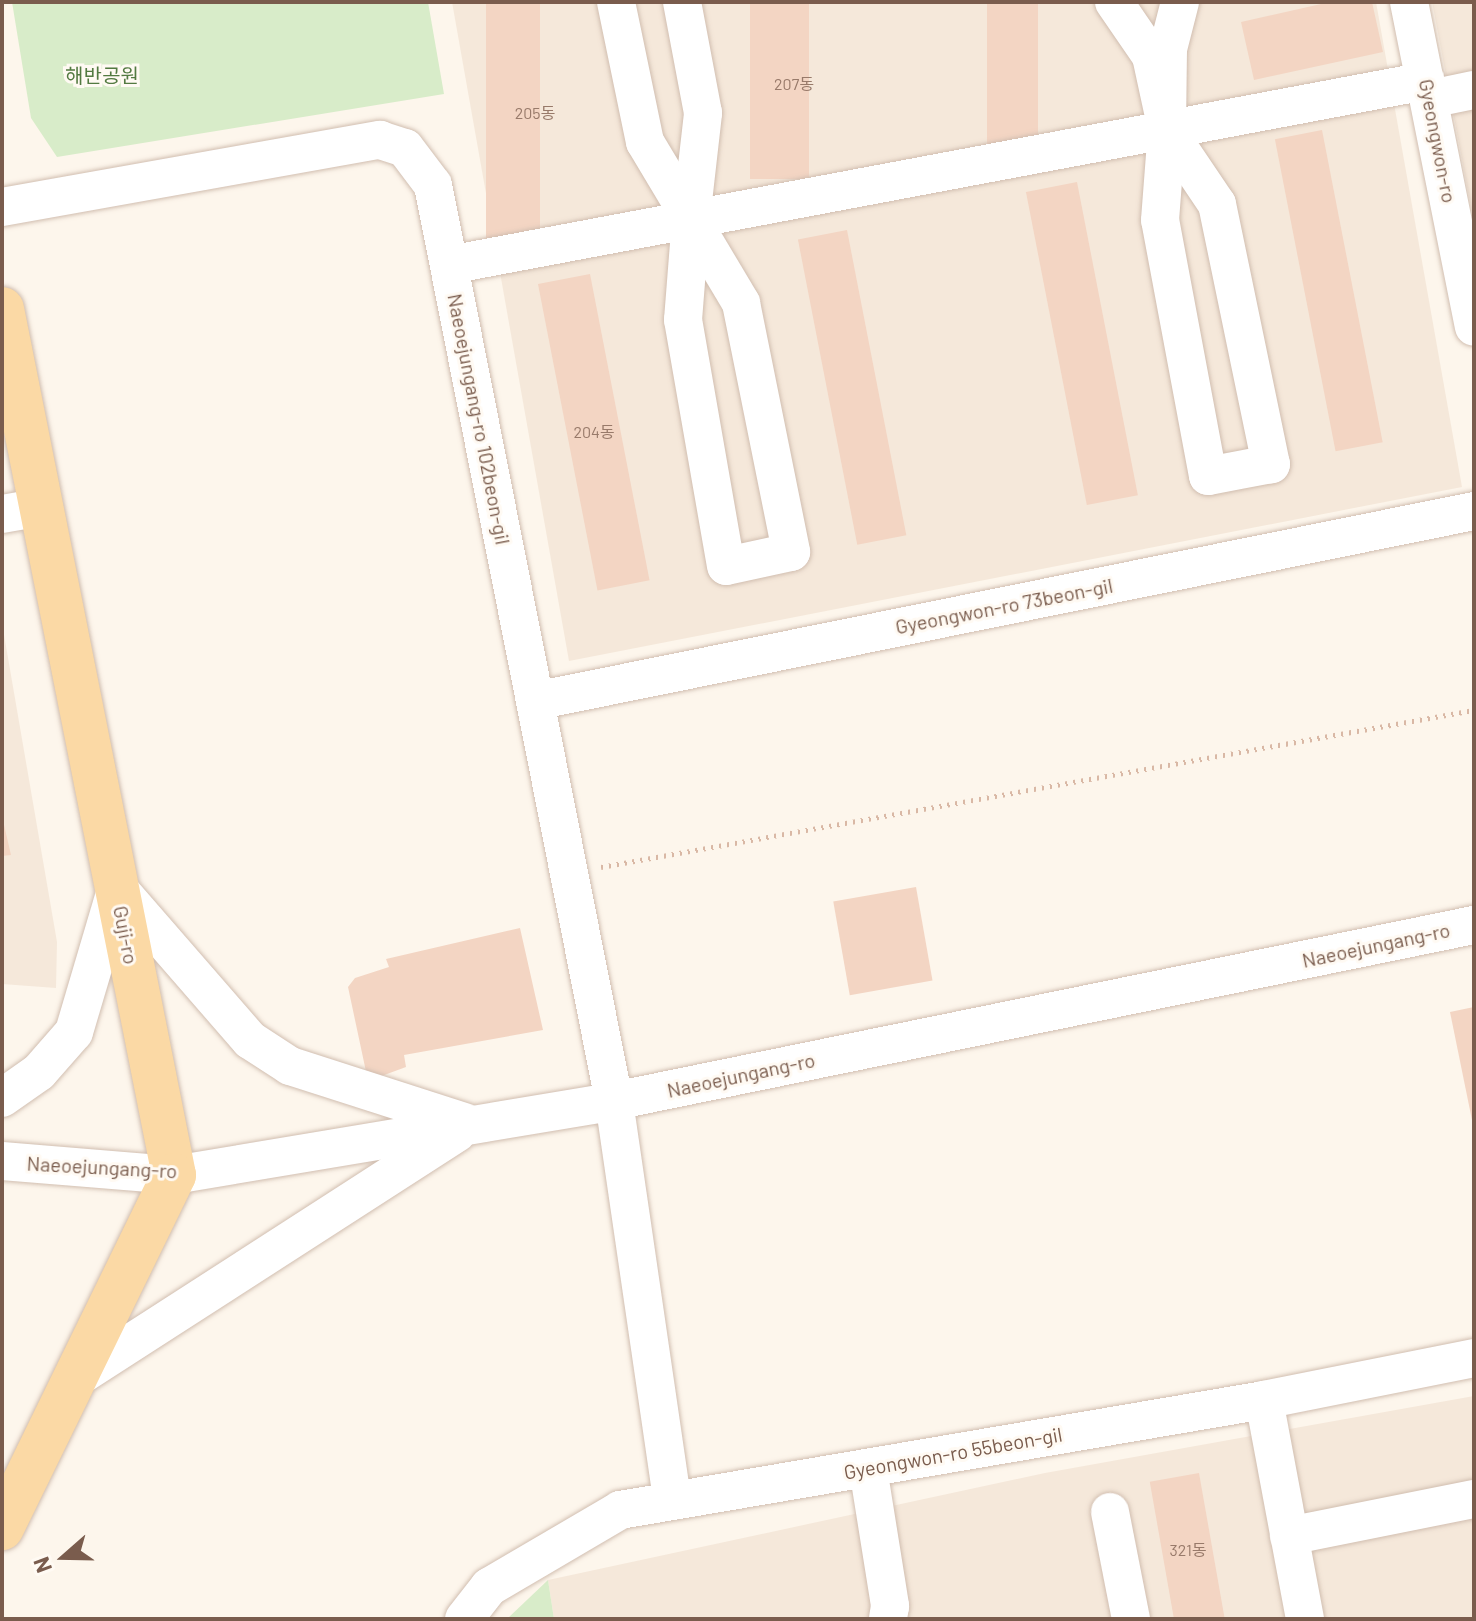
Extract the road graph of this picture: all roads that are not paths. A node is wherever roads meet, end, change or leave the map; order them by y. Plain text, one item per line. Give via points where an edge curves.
1 (616, 2) edge
2 (682, 2) edge
3 (1114, 2) edge
4 (1180, 2) edge
5 (1409, 2) edge
6 (1428, 90) junction
7 (1474, 90) edge
8 (1167, 130) junction
9 (2, 207) edge
10 (691, 219) junction
11 (449, 265) junction
12 (2, 309) edge
13 (1474, 327) edge
14 (21, 510) edge
15 (1474, 511) edge
16 (535, 701) junction
17 (117, 887) junction
18 (1474, 925) edge
19 (2, 1098) edge
20 (614, 1101) junction
21 (471, 1124) junction
22 (2, 1161) edge
23 (174, 1175) junction
24 (1474, 1358) edge
25 (75, 1379) junction
26 (1264, 1400) junction
27 (868, 1468) junction
28 (1474, 1499) edge
29 (672, 1501) junction
30 (1110, 1512) dead end
31 (2, 1528) edge
32 (1289, 1536) junction
33 (464, 1619) edge
34 (888, 1619) edge
35 (1131, 1619) edge
36 (1305, 1619) edge

1 - 10 street via 645,142
2 - 10 street via 703,113
3 - 8 street via 1151,56
4 - 8 street via 1168,49
5 - 6 street, Gyeongwon-ro
6 - 7 street
6 - 8 street
6 - 13 street, Gyeongwon-ro
8 - 8 street via 1160,220 1208,476 1271,464 1217,204
8 - 10 street
9 - 11 street, Naeoejungang-ro 102beon-gil via 380,140 405,148 433,185
10 - 10 street via 683,320 726,566 791,552 741,303
10 - 11 street
11 - 16 street, Naeoejungang-ro 102beon-gil
12 - 14 main road, Guji-ro
14 - 17 main road, Guji-ro
15 - 16 street, Gyeongwon-ro 73beon-gil
16 - 20 street, Naeoejungang-ro 102beon-gil
17 - 19 street via 74,1032 39,1072
17 - 21 street via 250,1040 290,1066
17 - 23 main road, Guji-ro
18 - 20 street, Naeoejungang-ro
20 - 21 street, Naeoejungang-ro
20 - 29 street, Naeoejungang-ro 102beon-gil
21 - 23 street, Naeoejungang-ro
21 - 25 street
22 - 23 street, Naeoejungang-ro
23 - 25 main road
24 - 26 street, Gyeongwon-ro 55beon-gil
25 - 31 main road
26 - 27 street, Gyeongwon-ro 55beon-gil
26 - 32 street
27 - 29 street, Gyeongwon-ro 55beon-gil
27 - 34 street
28 - 32 street
29 - 33 street, Gyeongwon-ro 55beon-gil via 620,1510 489,1587
30 - 35 street
32 - 36 street

